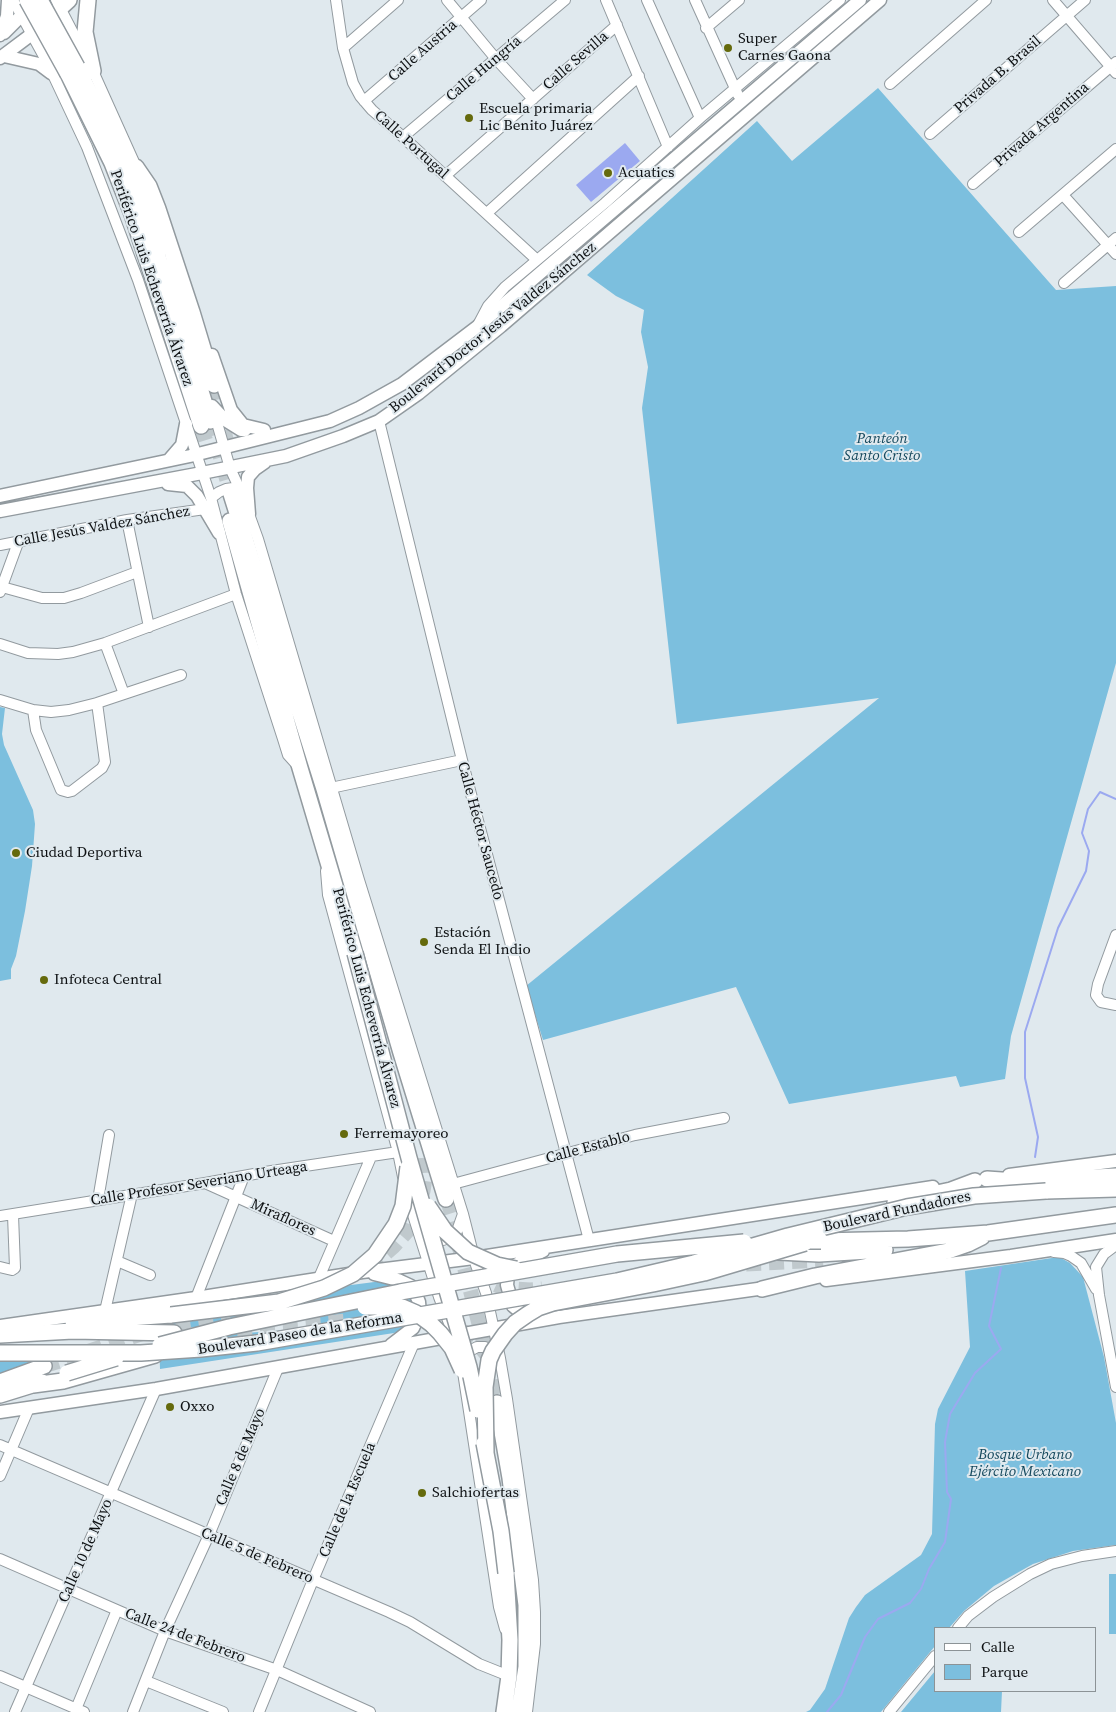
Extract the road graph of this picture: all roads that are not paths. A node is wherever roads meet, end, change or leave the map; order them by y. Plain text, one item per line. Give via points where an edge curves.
1 (8, 0) edge
2 (13, 0) edge
3 (27, 0) edge
4 (35, 0) edge
5 (40, 0) edge
6 (88, 0) edge
7 (336, 0) edge
8 (398, 0) edge
9 (447, 0) edge
10 (481, 0) edge
11 (565, 0) edge
12 (606, 0) edge
13 (647, 0) edge
14 (695, 0) edge
15 (739, 0) edge
16 (840, 0) edge
17 (860, 0) edge
18 (880, 0) edge
19 (986, 0) edge
20 (1053, 0) edge
21 (1085, 0) edge
22 (62, 3) edge
23 (22, 15) junction
24 (832, 15) junction
25 (1067, 16) junction
26 (461, 18) junction
27 (616, 25) junction
28 (706, 28) junction
29 (32, 34) junction
30 (0, 36) edge
31 (80, 45) junction
32 (343, 48) junction
33 (2, 57) edge
34 (496, 59) junction
35 (52, 66) junction
36 (1114, 67) edge
37 (93, 70) junction
38 (73, 71) junction
39 (639, 76) junction
40 (890, 84) dead end
41 (738, 95) junction
42 (533, 99) junction
43 (364, 101) junction
44 (747, 114) junction
45 (700, 118) junction
46 (930, 134) dead end
47 (403, 137) junction
48 (668, 147) junction
49 (1116, 149) edge
50 (136, 167) junction
51 (445, 176) junction
52 (132, 182) junction
53 (973, 184) dead end
54 (150, 190) junction
55 (1063, 195) junction
56 (487, 213) junction
57 (1019, 232) dead end
58 (1116, 238) edge
59 (1108, 245) junction
60 (1116, 254) edge
61 (166, 258) junction
62 (537, 260) junction
63 (1064, 283) dead end
64 (166, 321) junction
65 (477, 327) junction
66 (214, 385) tunnel mouth
67 (202, 420) junction
68 (379, 421) junction
69 (301, 429) junction
70 (264, 430) junction
71 (225, 447) junction
72 (196, 454) junction
73 (271, 459) junction
74 (169, 460) junction
75 (230, 468) junction
76 (202, 474) junction
77 (136, 485) junction
78 (0, 496) edge
79 (224, 497) junction
80 (0, 511) edge
81 (244, 516) junction
82 (127, 520) junction
83 (219, 533) joint
84 (19, 540) junction
85 (0, 545) edge
86 (137, 572) junction
87 (1, 590) edge
88 (236, 594) junction
89 (149, 627) junction
90 (105, 643) junction
91 (0, 644) edge
92 (181, 675) dead end
93 (124, 694) junction
94 (0, 700) edge
95 (97, 703) junction
96 (33, 710) junction
97 (462, 760) junction
98 (300, 768) junction
99 (328, 788) junction
100 (322, 840) junction
101 (1116, 935) edge
102 (1111, 964) edge
103 (1116, 1005) edge
104 (401, 1053) junction
105 (724, 1118) dead end
106 (109, 1134) dead end
107 (567, 1154) junction
108 (403, 1155) junction
109 (424, 1155) tunnel mouth
110 (371, 1157) junction
111 (1116, 1161) edge
112 (244, 1176) junction
113 (1116, 1176) edge
114 (981, 1180) junction
115 (1045, 1180) junction
116 (205, 1183) junction
117 (1116, 1189) edge
118 (418, 1190) junction
119 (132, 1194) junction
120 (448, 1195) junction
121 (236, 1198) junction
122 (98, 1200) junction
123 (463, 1214) junction
124 (13, 1215) junction
125 (1116, 1215) edge
126 (0, 1216) edge
127 (800, 1226) dead end
128 (416, 1227) junction
129 (988, 1233) junction
130 (334, 1240) junction
131 (588, 1240) junction
132 (1116, 1240) edge
133 (963, 1241) junction
134 (559, 1245) junction
135 (1116, 1245) edge
136 (1043, 1252) junction
137 (474, 1258) junction
138 (823, 1260) tunnel mouth
139 (117, 1261) junction
140 (429, 1264) junction
141 (0, 1267) edge
142 (362, 1272) junction
143 (150, 1275) dead end
144 (318, 1280) junction
145 (461, 1282) joint
146 (762, 1288) junction
147 (1098, 1295) junction
148 (196, 1298) junction
149 (466, 1308) joint
150 (105, 1311) junction
151 (559, 1317) junction
152 (0, 1327) edge
153 (493, 1329) junction
154 (174, 1332) dead end
155 (0, 1335) edge
156 (454, 1337) junction
157 (414, 1343) junction
158 (387, 1348) junction
159 (0, 1353) edge
160 (500, 1358) junction
161 (44, 1366) tunnel mouth
162 (462, 1366) junction
163 (278, 1368) junction
164 (73, 1375) junction
165 (0, 1382) edge
166 (1116, 1387) edge
167 (156, 1389) junction
168 (0, 1395) edge
169 (497, 1403) tunnel mouth
170 (29, 1408) junction
171 (0, 1412) edge
172 (482, 1434) junction
173 (0, 1445) edge
174 (12, 1450) junction
175 (486, 1453) junction
176 (0, 1476) edge
177 (111, 1492) junction
178 (208, 1535) junction
179 (1116, 1551) edge
180 (0, 1560) edge
181 (313, 1580) junction
182 (69, 1589) junction
183 (117, 1610) junction
184 (959, 1627) edge
185 (165, 1631) junction
186 (510, 1640) junction
187 (934, 1657) edge
188 (277, 1670) junction
189 (0, 1676) edge
190 (509, 1676) junction
191 (146, 1681) junction
192 (26, 1687) junction
193 (80, 1710) edge
194 (15, 1712) edge
195 (133, 1712) edge
196 (223, 1712) edge
197 (259, 1712) edge
198 (370, 1712) edge
199 (504, 1712) edge
200 (519, 1712) edge
201 (527, 1712) edge
202 (889, 1712) edge

1 - 30 main road via 5,26
2 - 23 street
3 - 38 highway, Periférico Luis Echeverría Álvarez, bridge
4 - 23 highway
5 - 38 highway, Periférico Luis Echeverría Álvarez, bridge
6 - 37 highway via 85,32
7 - 32 street, Calle Portugal
8 - 32 street
9 - 26 street
10 - 26 street, Calle Austria
11 - 34 street, Calle Hungría
12 - 27 street
13 - 45 street
14 - 28 street
15 - 28 street
16 - 24 street, Boulevard Doctor Jesús Valdez Sánchez
17 - 24 main road, Boulevard Doctor Jesús Valdez Sánchez
18 - 44 main road, Boulevard Doctor Jesús Valdez Sánchez
19 - 40 street
20 - 25 street
21 - 25 street, Privada B. Brasil
22 - 29 highway
22 - 31 street
23 - 29 street
23 - 30 main road
24 - 41 main road, Boulevard Doctor Jesús Valdez Sánchez
25 - 36 street
25 - 46 street, Privada B. Brasil
26 - 34 street
26 - 43 street, Calle Austria
27 - 39 street
27 - 42 street, Calle Sevilla
28 - 41 street
29 - 33 main road
29 - 35 street
31 - 35 street via 72,44 54,51 49,56
31 - 37 street
32 - 43 street, Calle Portugal via 353,83
33 - 35 main road
34 - 42 street
34 - 47 street, Calle Hungría
35 - 64 highway via 92,135 154,301
35 - 67 street via 138,280
36 - 53 street, Privada Argentina
37 - 50 street
38 - 52 highway, Periférico Luis Echeverría Álvarez via 94,101
38 - 64 highway, Periférico Luis Echeverría Álvarez via 132,214
39 - 48 street
39 - 56 street
41 - 44 street
41 - 45 street, Boulevard Doctor Jesús Valdez Sánchez
41 - 65 main road, Boulevard Doctor Jesús Valdez Sánchez
42 - 51 street, Calle Sevilla
43 - 47 street, Calle Portugal
44 - 68 main road, Boulevard Doctor Jesús Valdez Sánchez via 501,326
45 - 48 street, Boulevard Doctor Jesús Valdez Sánchez
47 - 51 street, Calle Portugal
48 - 62 street, Boulevard Doctor Jesús Valdez Sánchez
49 - 55 street
50 - 54 highway
50 - 61 street
51 - 56 street, Calle Portugal
52 - 61 highway
52 - 67 highway, Periférico Luis Echeverría Álvarez via 177,312
54 - 66 highway
54 - 70 main road via 156,194 166,215 231,410 243,425
55 - 57 street
55 - 59 street
56 - 62 street, Calle Portugal
58 - 59 street
59 - 60 street
59 - 63 street
61 - 67 street via 189,325
62 - 65 street, Boulevard Doctor Jesús Valdez Sánchez via 488,306
64 - 67 highway, Periférico Luis Echeverría Álvarez
65 - 69 main road, Boulevard Doctor Jesús Valdez Sánchez via 402,384 330,421
67 - 70 main road via 224,420 241,430
67 - 71 street
67 - 72 street
67 - 74 main road
68 - 73 main road, Boulevard Doctor Jesús Valdez Sánchez via 316,446
68 - 97 street, Calle Héctor Saucedo
69 - 70 main road
69 - 71 main road, Boulevard Doctor Jesús Valdez Sánchez
71 - 72 main road, Boulevard Doctor Jesús Valdez Sánchez
71 - 75 street
72 - 74 main road, Boulevard Doctor Jesús Valdez Sánchez
72 - 76 street
73 - 75 main road, Boulevard Doctor Jesús Valdez Sánchez
73 - 81 main road via 248,477
74 - 78 main road, Boulevard Doctor Jesús Valdez Sánchez
75 - 76 main road, Boulevard Doctor Jesús Valdez Sánchez
75 - 79 street
76 - 77 main road, Boulevard Doctor Jesús Valdez Sánchez
76 - 79 street
77 - 79 main road via 187,486 196,496
77 - 80 main road, Boulevard Doctor Jesús Valdez Sánchez
79 - 81 highway, Periférico Luis Echeverría Álvarez
79 - 82 street, Calle Jesús Valdez Sánchez
79 - 83 main road
79 - 98 highway, Periférico Luis Echeverría Álvarez
81 - 99 highway, Periférico Luis Echeverría Álvarez
82 - 84 street, Calle Jesús Valdez Sánchez
82 - 86 street
83 - 88 street
84 - 85 street, Calle Jesús Valdez Sánchez
84 - 87 street
86 - 87 street via 64,598 42,598
86 - 89 street
88 - 89 street
88 - 98 street via 288,755
89 - 90 street
90 - 91 street via 58,654 28,653
90 - 93 street
92 - 93 street
93 - 95 street
94 - 96 street
95 - 96 street via 60,711
95 - 96 street via 105,762 102,768 68,792 61,790 57,782 36,730
97 - 99 street
97 - 107 street, Calle Héctor Saucedo
98 - 100 highway, Periférico Luis Echeverría Álvarez
99 - 104 highway, Periférico Luis Echeverría Álvarez
99 - 120 street via 359,880
100 - 108 highway, Periférico Luis Echeverría Álvarez, bridge via 355,953
100 - 108 street via 328,895
101 - 102 street
102 - 103 street via 1098,984 1096,995 1105,1004
104 - 109 highway via 403,1082
104 - 120 highway, Periférico Luis Echeverría Álvarez
105 - 107 street, Calle Establo via 635,1134
106 - 122 street
107 - 120 street, Calle Establo
107 - 131 street, Calle Héctor Saucedo
108 - 110 street, Calle Profesor Severiano Urteaga
108 - 118 highway, Periférico Luis Echeverría Álvarez, bridge
108 - 128 street
108 - 152 highway, bridge via 404,1198 396,1224 375,1255 353,1274 324,1288 279,1302 171,1315
110 - 112 street, Calle Profesor Severiano Urteaga
110 - 130 street
111 - 115 main road
112 - 116 street, Calle Profesor Severiano Urteaga
112 - 121 street
113 - 115 highway
114 - 115 highway
114 - 127 highway
114 - 131 main road
115 - 117 highway, Boulevard Fundadores
115 - 149 highway, Boulevard Fundadores, bridge via 907,1207 654,1273
115 - 175 highway, bridge via 833,1235 704,1273 538,1308 515,1323 493,1351 485,1387
116 - 119 street, Calle Profesor Severiano Urteaga
116 - 121 street, Miraflores
118 - 133 highway, bridge via 445,1231 468,1252 497,1265 527,1270 651,1255 819,1254
118 - 172 highway, Periférico Luis Echeverría Álvarez, bridge via 469,1366
119 - 122 street, Calle Profesor Severiano Urteaga
119 - 139 street
120 - 123 street
121 - 130 street, Miraflores
121 - 148 street
122 - 124 street, Calle Profesor Severiano Urteaga
123 - 128 street via 457,1231 443,1240 435,1240
123 - 137 street
124 - 126 street, Calle Profesor Severiano Urteaga
124 - 141 street via 16,1266 12,1270
125 - 129 highway, Boulevard Fundadores
128 - 140 street
129 - 133 highway
129 - 145 highway, Boulevard Fundadores, bridge via 908,1240 741,1242 658,1249
129 - 146 highway via 948,1251
130 - 144 street
131 - 134 main road
132 - 136 main road
133 - 138 highway via 911,1253
134 - 137 main road
134 - 151 main road via 515,1265 508,1275 507,1285 513,1306 519,1311 532,1316
135 - 147 street via 1104,1254 1096,1267
136 - 146 main road
136 - 147 street via 1064,1253 1082,1263
137 - 140 main road
137 - 153 street via 486,1293
139 - 143 street
139 - 150 street
140 - 142 main road
140 - 156 street
142 - 144 main road
142 - 158 main road via 384,1275 411,1286 419,1302 418,1320 413,1328
144 - 148 main road
145 - 164 highway, Boulevard Paseo de la Reforma, bridge via 229,1327 102,1362
146 - 151 main road
147 - 166 street
148 - 150 main road
149 - 159 highway, Boulevard Paseo de la Reforma, bridge via 218,1348
150 - 152 main road
151 - 153 main road
153 - 156 main road
153 - 160 street
154 - 155 highway
156 - 157 main road
156 - 162 street
157 - 158 main road
157 - 181 street, Calle de la Escuela
158 - 163 main road
160 - 162 street via 492,1351 477,1348 466,1353
160 - 201 street via 528,1541 535,1612 533,1669
161 - 165 highway
162 - 186 street via 499,1607
163 - 167 main road
163 - 178 street, Calle 8 de Mayo
164 - 168 highway, Boulevard Paseo de la Reforma
164 - 172 highway, bridge via 248,1328 357,1308 402,1306 431,1324 452,1348 461,1366 474,1419
167 - 170 main road
167 - 177 street, Calle 10 de Mayo
169 - 200 highway via 526,1605 526,1667
170 - 171 main road
170 - 174 street
172 - 175 highway, Periférico Luis Echeverría Álvarez, bridge
173 - 174 street, Calle 5 de Febrero
174 - 176 street
174 - 177 street, Calle 5 de Febrero
175 - 186 highway, Periférico Luis Echeverría Álvarez, bridge via 501,1531
177 - 178 street, Calle 5 de Febrero
177 - 182 street, Calle 10 de Mayo
178 - 181 street, Calle 5 de Febrero
178 - 185 street, Calle 8 de Mayo
179 - 184 street via 1051,1564 993,1597
180 - 182 street, Calle 24 de Febrero
181 - 188 street, Calle de la Escuela
181 - 190 street, Calle 5 de Febrero via 410,1622 480,1664
182 - 183 street, Calle 24 de Febrero
182 - 192 street, Calle 10 de Mayo
183 - 185 street, Calle 24 de Febrero
183 - 193 street
185 - 188 street, Calle 24 de Febrero
185 - 191 street, Calle 8 de Mayo
186 - 190 highway, Periférico Luis Echeverría Álvarez
187 - 202 street
188 - 197 street, Calle de la Escuela
188 - 198 street, Calle 24 de Febrero
189 - 192 street
190 - 199 highway, Periférico Luis Echeverría Álvarez
191 - 195 street, Calle 8 de Mayo
191 - 196 street
192 - 193 street
192 - 194 street, Calle 10 de Mayo

